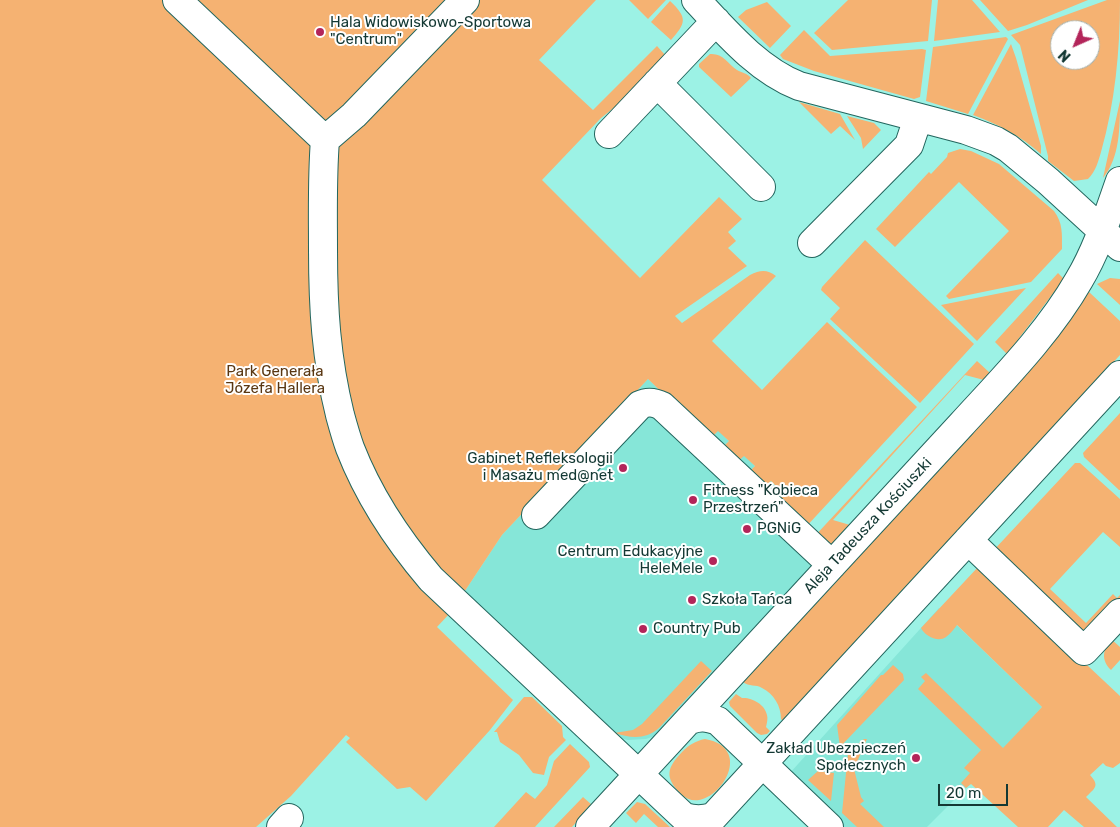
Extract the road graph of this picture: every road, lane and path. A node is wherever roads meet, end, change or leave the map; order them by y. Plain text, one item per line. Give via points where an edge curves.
1 (177, 0) edge
2 (465, 0) edge
3 (696, 0) edge
4 (716, 21) junction
5 (657, 83) junction
6 (918, 118) junction
7 (609, 134) dead end
8 (325, 140) junction
9 (1120, 181) edge
10 (760, 187) dead end
11 (1111, 239) edge
12 (812, 243) dead end
13 (1120, 375) edge
14 (536, 515) dead end
15 (968, 540) junction
16 (832, 565) junction
17 (1120, 613) edge
18 (690, 720) junction
19 (762, 763) junction
20 (638, 775) junction
21 (708, 822) edge
22 (590, 827) edge
23 (829, 827) edge

1 - 8 street
2 - 8 street via 354,115
3 - 4 street
4 - 5 street
4 - 6 street via 762,65 784,80
5 - 7 street
5 - 10 street
6 - 11 street via 996,141
6 - 12 street via 909,145
8 - 20 street via 323,294 328,358 349,446 378,508 431,579
9 - 11 street, Aleja Tadeusza Kościuszki
11 - 16 street, Aleja Tadeusza Kościuszki via 1015,366
13 - 15 street
14 - 16 street via 640,405 655,403 662,406
15 - 17 street via 1084,650
15 - 19 street
16 - 18 street, Aleja Tadeusza Kościuszki
18 - 19 street via 709,717 718,721
18 - 20 street, Aleja Tadeusza Kościuszki
19 - 21 street
19 - 23 street
20 - 21 street via 684,817
20 - 22 street, Aleja Tadeusza Kościuszki

